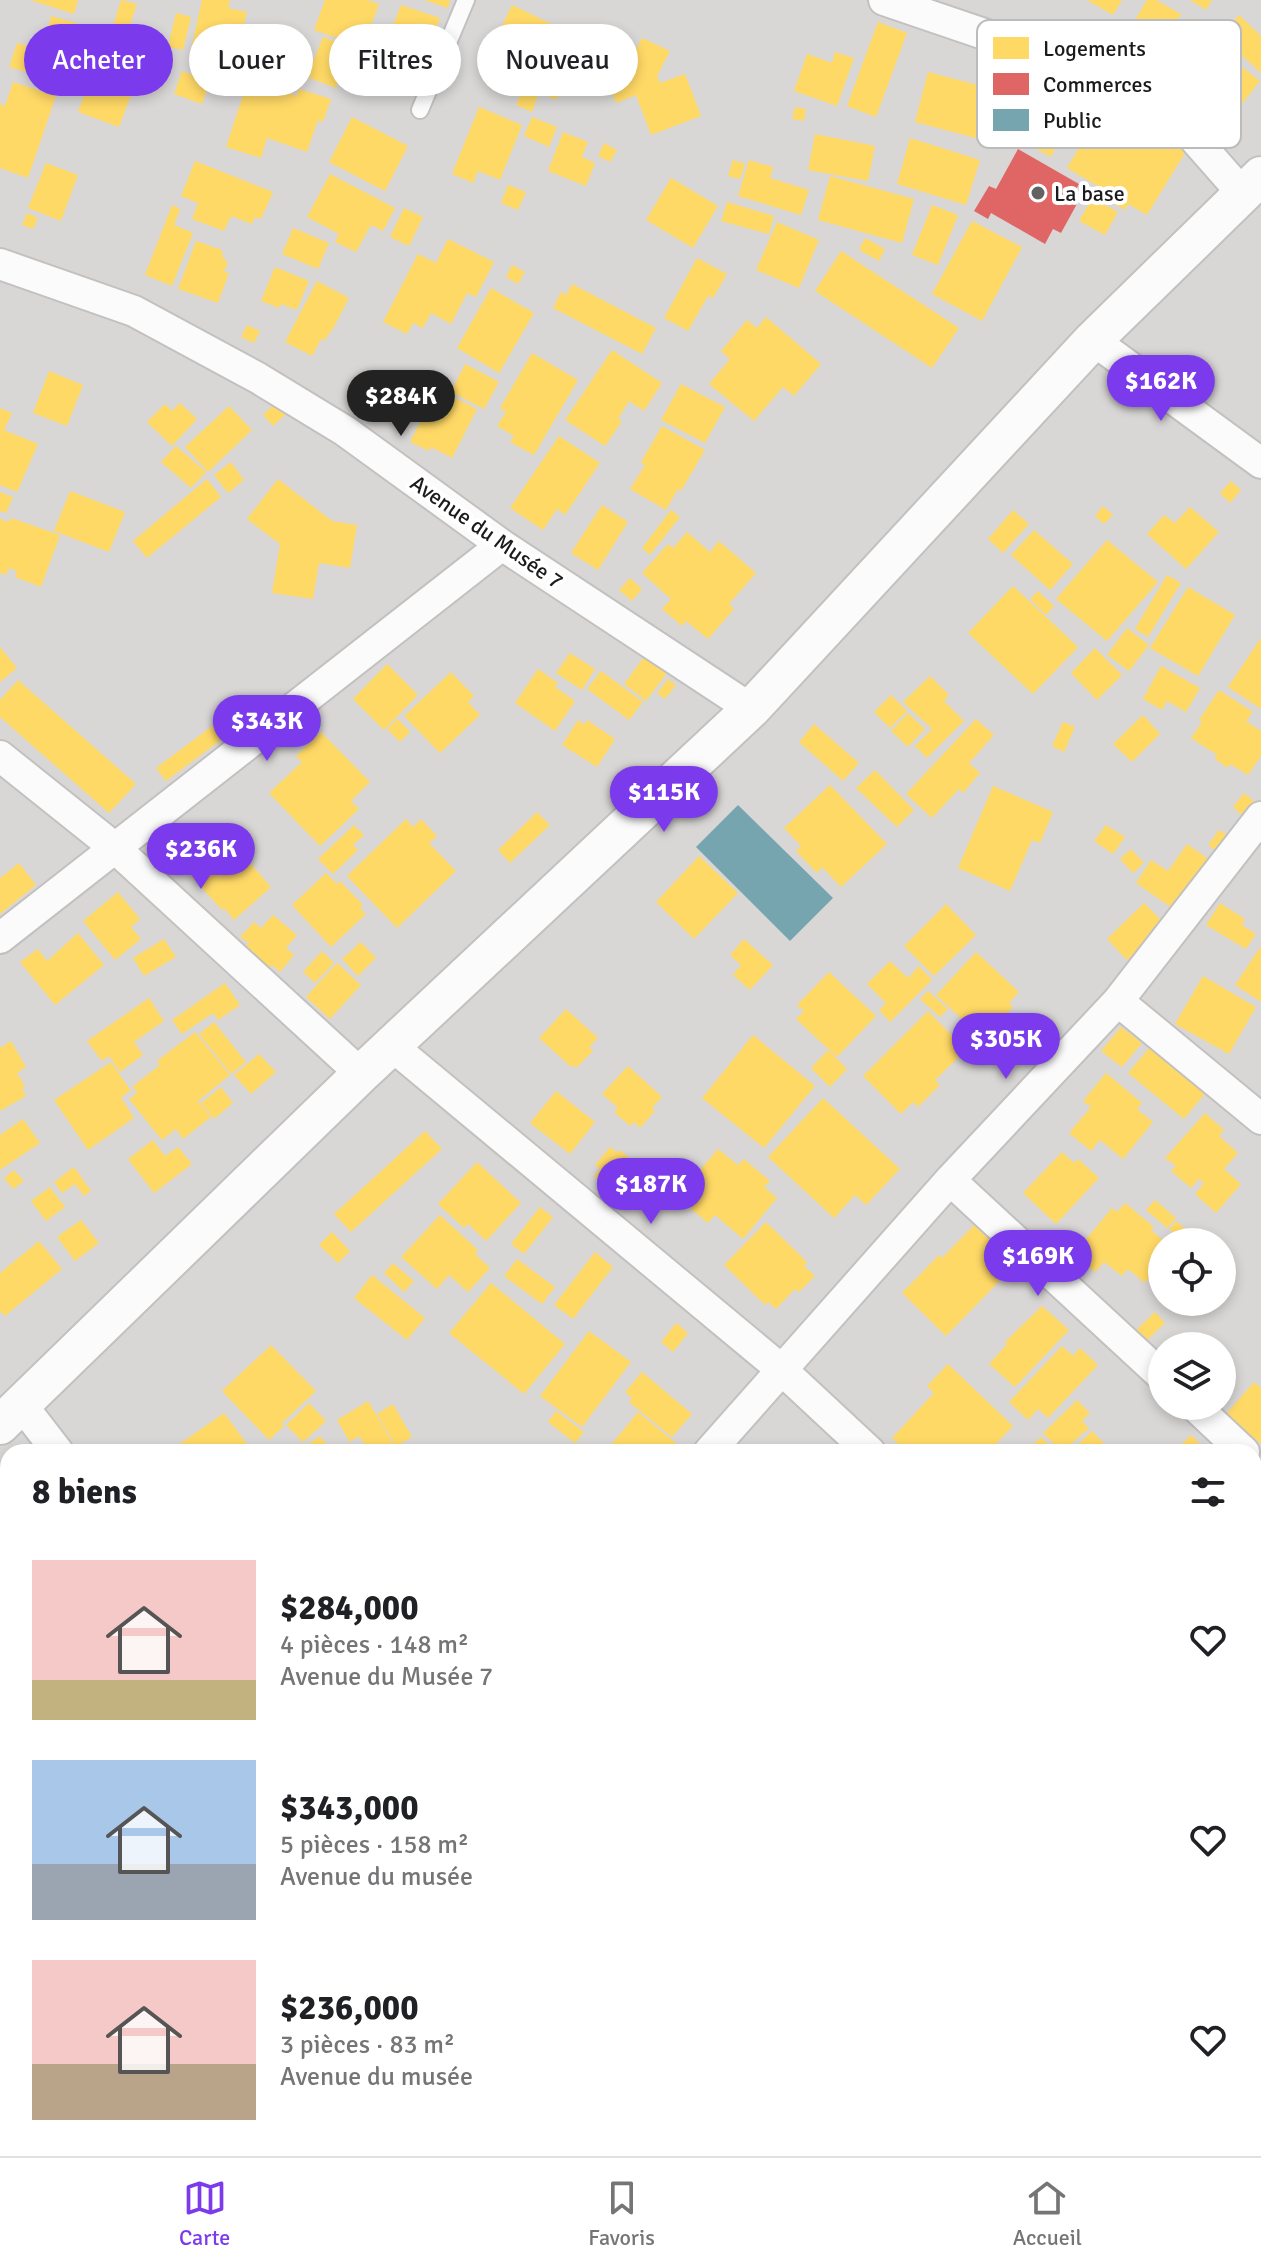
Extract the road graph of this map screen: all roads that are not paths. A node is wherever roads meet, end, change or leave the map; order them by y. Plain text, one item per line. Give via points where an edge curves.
1 (466, 0) edge
2 (884, 0) edge
3 (977, 32) edge
4 (420, 110) dead end
5 (1212, 148) edge
6 (1252, 185) edge
7 (0, 264) edge
8 (1093, 340) junction
9 (1261, 463) edge
10 (502, 545) junction
11 (751, 709) junction
12 (0, 756) edge
13 (1261, 817) edge
14 (115, 848) junction
15 (0, 938) edge
16 (1118, 1001) junction
17 (392, 1046) junction
18 (361, 1074) junction
19 (1261, 1119) edge
20 (950, 1180) junction
21 (1148, 1363) edge
22 (782, 1370) junction
23 (11, 1414) edge
24 (1210, 1420) edge
25 (48, 1444) edge
26 (716, 1444) edge
27 (861, 1444) edge
28 (1235, 1444) edge

1 - 4 lane
2 - 3 street
5 - 6 street
6 - 8 street
7 - 10 street, Avenue du Musée 7 via 134,311 258,378 345,431
8 - 9 street
8 - 11 street
10 - 11 street, Avenue du Musée 7
10 - 14 street
11 - 17 street
12 - 14 street
13 - 16 street
14 - 15 street
14 - 18 street
16 - 19 street
16 - 20 street
17 - 18 street
17 - 22 street
18 - 23 street
20 - 21 street
20 - 22 street
22 - 26 street
22 - 27 street
23 - 25 street
24 - 28 street

